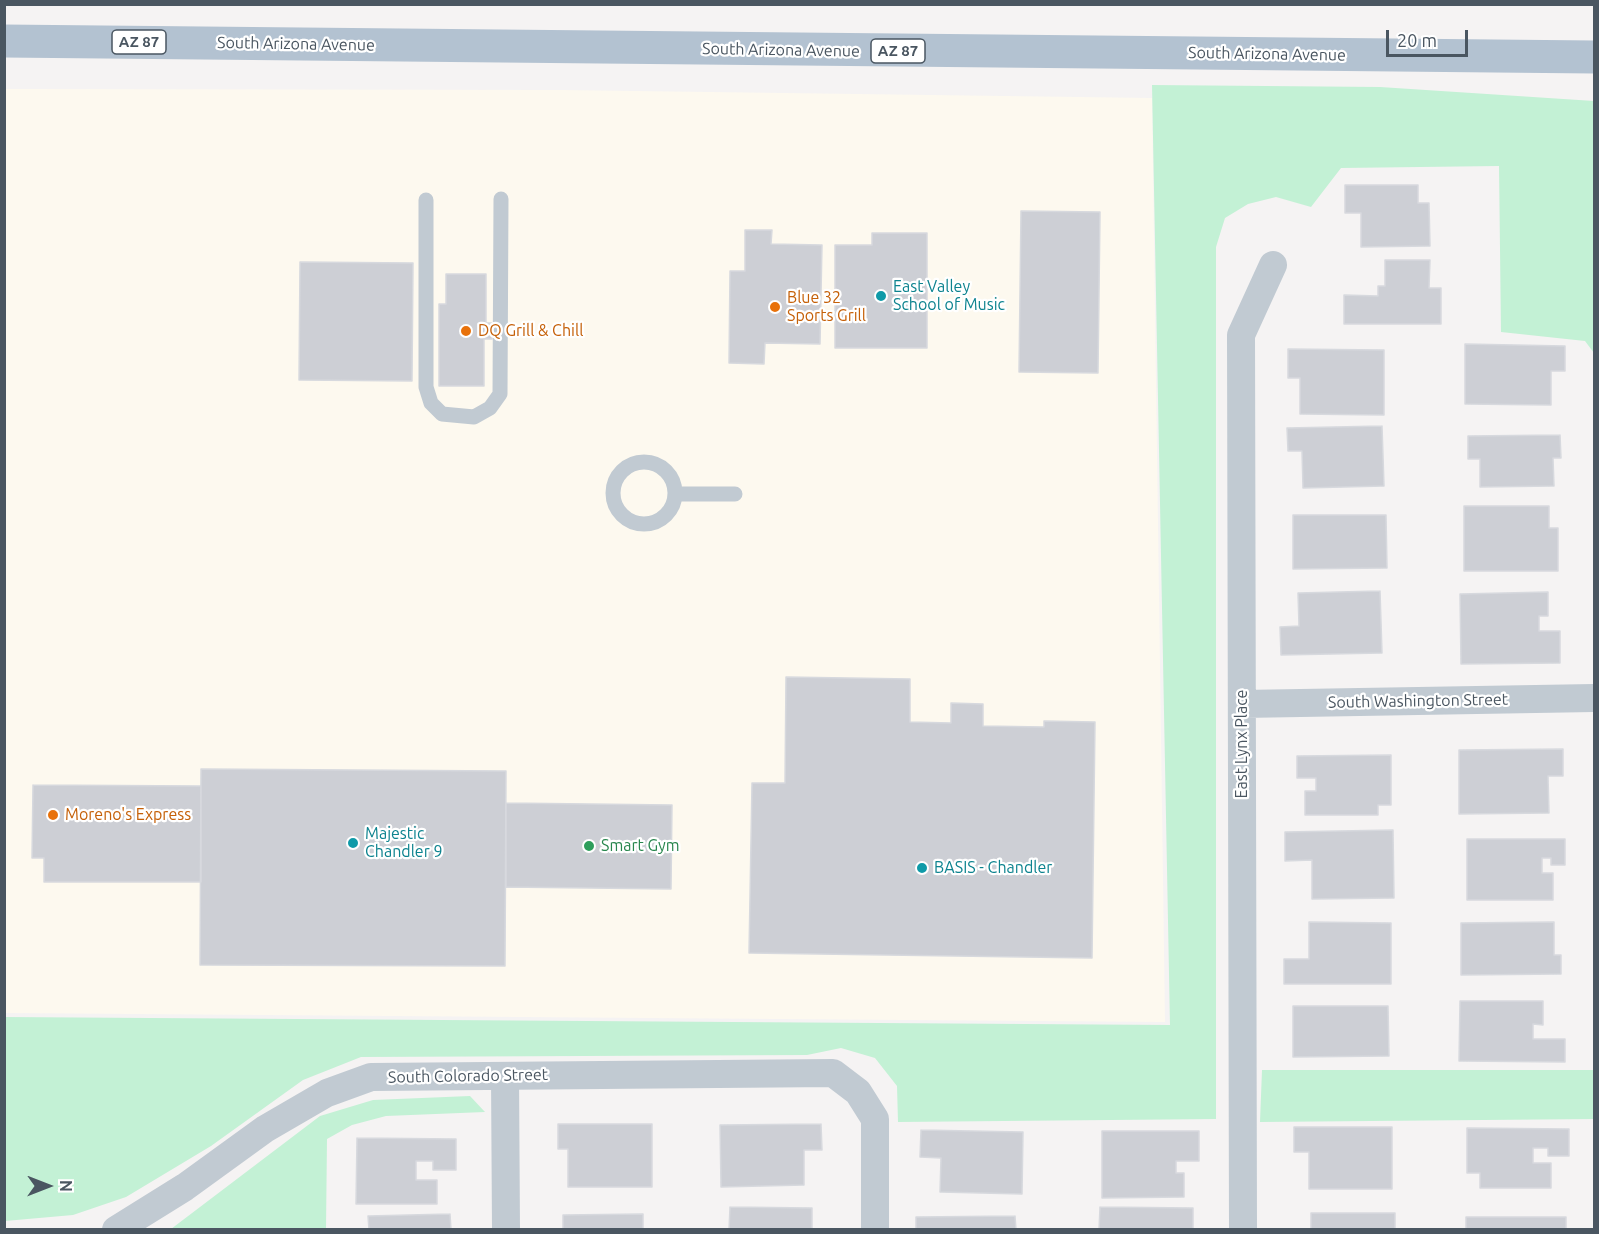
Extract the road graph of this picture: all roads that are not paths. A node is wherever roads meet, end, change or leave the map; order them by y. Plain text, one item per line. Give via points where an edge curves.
1 (4, 41) edge
2 (1594, 57) edge
3 (501, 199) dead end
4 (426, 200) dead end
5 (1273, 265) dead end
6 (675, 494) junction
7 (735, 494) dead end
8 (1594, 698) edge
9 (1242, 704) junction
10 (505, 1076) junction
11 (116, 1230) edge
12 (506, 1230) edge
13 (875, 1230) edge
14 (1243, 1230) edge

1 - 2 main road, South Arizona Avenue / AZ 87
3 - 4 lane via 500,393 490,408 474,417 442,414 430,403 426,387
5 - 9 street, East Lynx Place via 1241,335
6 - 6 lane via 669,474 653,462 642,461 623,469 613,487 621,514 645,525 667,515
6 - 7 lane
8 - 9 street, South Washington Street
9 - 14 street, East Lynx Place
10 - 11 street, South Colorado Street via 371,1077 327,1094 265,1129 185,1187
10 - 12 street
10 - 13 street, South Colorado Street via 833,1073 858,1092 875,1119

